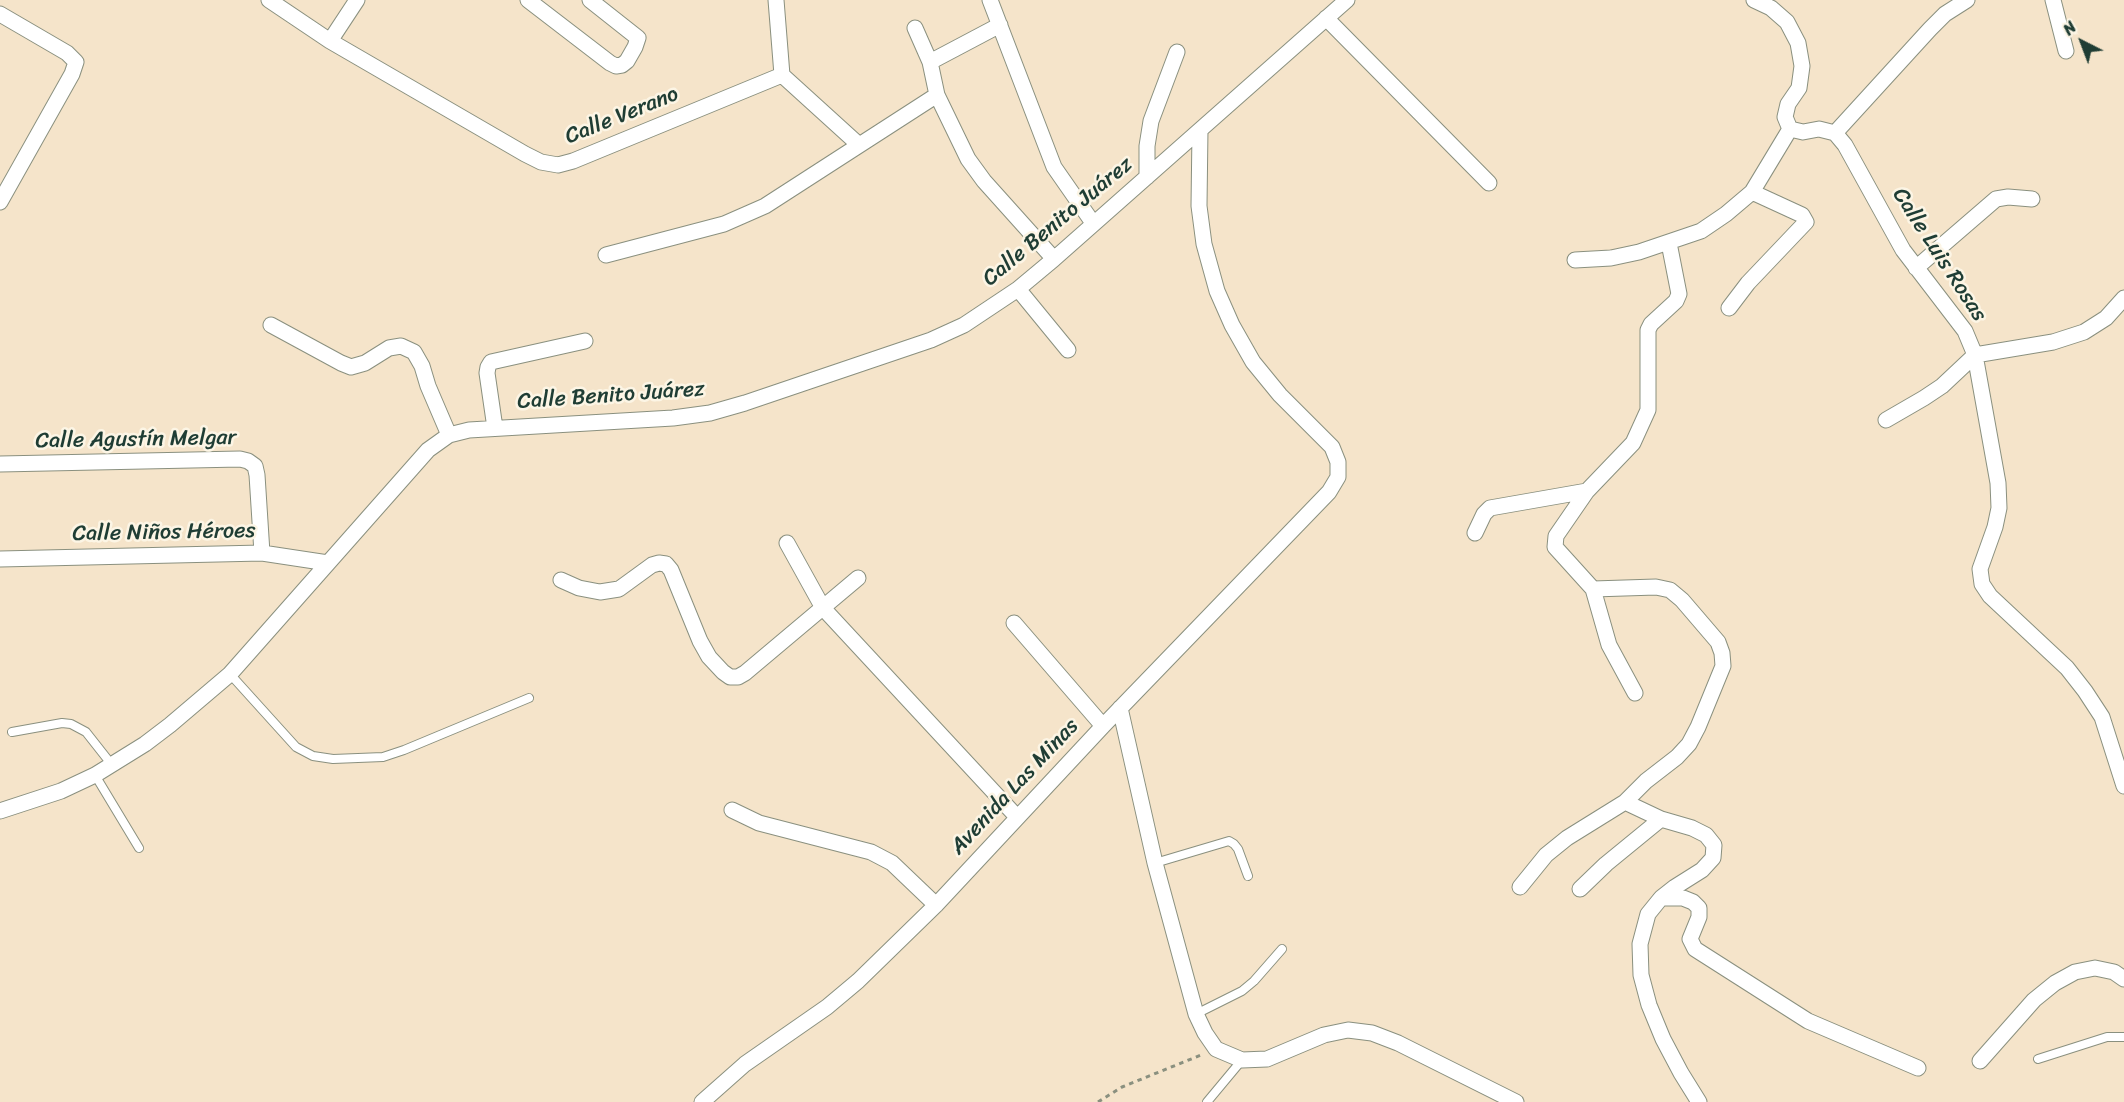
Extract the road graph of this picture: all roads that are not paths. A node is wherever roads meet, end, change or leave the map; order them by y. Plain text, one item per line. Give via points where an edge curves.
1 (269, 0) edge
2 (357, 0) edge
3 (528, 0) edge
4 (590, 0) edge
5 (776, 0) edge
6 (990, 0) edge
7 (1347, 0) edge
8 (1754, 0) edge
9 (1967, 0) edge
10 (2053, 0) edge
11 (0, 14) edge
12 (1326, 18) junction
13 (1000, 25) junction
14 (915, 28) dead end
15 (330, 41) junction
16 (2066, 51) dead end
17 (1177, 52) dead end
18 (930, 62) junction
19 (782, 75) junction
20 (937, 95) junction
21 (1790, 129) junction
22 (1200, 130) junction
23 (1835, 133) junction
24 (858, 144) junction
25 (1147, 177) junction
26 (1489, 183) dead end
27 (1752, 192) junction
28 (2031, 199) dead end
29 (0, 202) edge
30 (1093, 223) junction
31 (1669, 243) junction
32 (606, 255) dead end
33 (1054, 259) junction
34 (1575, 260) dead end
35 (1916, 268) junction
36 (1018, 289) junction
37 (2124, 298) edge
38 (1729, 308) dead end
39 (271, 325) dead end
40 (585, 341) dead end
41 (1068, 350) dead end
42 (1975, 356) junction
43 (1886, 420) dead end
44 (495, 428) junction
45 (449, 435) junction
46 (0, 464) edge
47 (1587, 491) junction
48 (1475, 533) dead end
49 (787, 543) dead end
50 (262, 553) junction
51 (0, 559) edge
52 (328, 562) junction
53 (858, 578) dead end
54 (561, 580) dead end
55 (1593, 589) junction
56 (823, 608) junction
57 (1014, 623) dead end
58 (230, 674) junction
59 (1635, 693) dead end
60 (529, 698) dead end
61 (1120, 708) junction
62 (1103, 726) junction
63 (12, 732) dead end
64 (112, 765) junction
65 (95, 775) junction
66 (2124, 786) edge
67 (1624, 802) junction
68 (732, 810) dead end
69 (0, 811) edge
70 (1017, 817) junction
71 (1661, 819) junction
72 (139, 848) dead end
73 (1155, 863) junction
74 (1248, 876) dead end
75 (1520, 887) dead end
76 (1580, 889) dead end
77 (1661, 898) junction
78 (936, 905) junction
79 (1282, 949) dead end
80 (2124, 979) edge
81 (1196, 1014) junction
82 (2124, 1037) edge
83 (2038, 1059) dead end
84 (1242, 1060) junction
85 (1980, 1061) dead end
86 (1918, 1068) dead end
87 (702, 1102) edge
88 (1207, 1102) edge
89 (1516, 1102) edge
90 (1700, 1102) edge

1 - 15 street, Calle Verano
2 - 15 street
3 - 4 street via 610,63 622,65 638,38
5 - 19 street
6 - 13 street
7 - 12 street, Calle Benito Juárez
8 - 21 street via 1787,22 1798,44 1802,66 1799,88 1785,117
9 - 23 street via 1930,29
10 - 16 street
11 - 29 street via 76,62
12 - 22 street, Calle Benito Juárez
12 - 26 street
13 - 18 street
13 - 30 street via 1054,167
14 - 18 street
15 - 19 street, Calle Verano via 525,154 558,165
17 - 25 street via 1151,122
18 - 20 street
19 - 24 street
20 - 24 street
20 - 33 street via 968,159
21 - 23 street
21 - 27 street
22 - 25 street, Calle Benito Juárez
22 - 61 street, Avenida Las Minas via 1199,206 1217,291 1253,362 1332,447 1338,477 1329,492
23 - 35 street, Calle Luis Rosas
24 - 32 street via 765,206 723,224
25 - 30 street, Calle Benito Juárez
27 - 31 street via 1701,231
27 - 38 street via 1802,214 1806,222
28 - 35 street via 1996,199
30 - 33 street, Calle Benito Juárez
31 - 34 street via 1611,258
31 - 47 street via 1679,294 1647,330 1648,410 1633,442
33 - 36 street, Calle Benito Juárez
35 - 42 street, Calle Luis Rosas via 1965,331
36 - 41 street
36 - 44 street, Calle Benito Juárez via 964,325 931,340 710,413
37 - 42 street via 2106,318 2084,332 2053,342
39 - 45 street via 351,367 389,348 401,346 414,352
40 - 44 street via 491,362 487,373
42 - 43 street via 1933,392
42 - 66 street, Calle Luis Rosas via 1999,508 1980,569 1982,584 2085,691 2102,717
44 - 45 street, Calle Benito Juárez
45 - 52 street, Calle Benito Juárez via 428,450
46 - 50 street, Calle Agustín Melgar via 248,461 255,466 257,475
47 - 48 street via 1490,507
47 - 55 street via 1554,542 1558,552
49 - 56 street
50 - 51 street, Calle Niños Héroes
50 - 52 street, Calle Niños Héroes
52 - 58 street, Calle Benito Juárez
53 - 56 street
54 - 56 street via 600,592 619,589 652,565 666,564 704,649 723,672 738,677
55 - 59 street via 1609,645
55 - 67 street via 1670,590 1718,642 1722,653 1722,666 1689,744
56 - 70 street
57 - 62 street
58 - 60 lane via 296,747 313,756 333,759 383,756 404,750
58 - 64 street, Calle Benito Juárez via 170,725
61 - 62 street, Avenida Las Minas
61 - 73 street
62 - 70 street, Avenida Las Minas
63 - 64 lane via 71,723 86,732
64 - 65 street, Calle Benito Juárez
65 - 69 street, Calle Benito Juárez
65 - 72 lane
67 - 71 street
67 - 75 street via 1546,855
68 - 78 street via 770,826 871,852 892,863
70 - 78 street, Avenida Las Minas
71 - 76 street
71 - 77 street via 1692,828 1706,835 1714,845 1713,858 1702,870
73 - 74 lane via 1229,842 1238,849
73 - 81 street
77 - 86 street via 1683,898 1699,908 1690,939 1695,949 1808,1021
77 - 90 street via 1648,914 1640,944 1641,975 1663,1039
78 - 87 street, Avenida Las Minas via 858,981 745,1064
79 - 81 lane via 1242,991
80 - 85 street via 2095,968 2075,972 2055,983 2034,1000
81 - 84 street via 1216,1049
82 - 83 lane via 2107,1037
84 - 88 lane
84 - 89 street via 1267,1059 1324,1035 1348,1030 1372,1033

